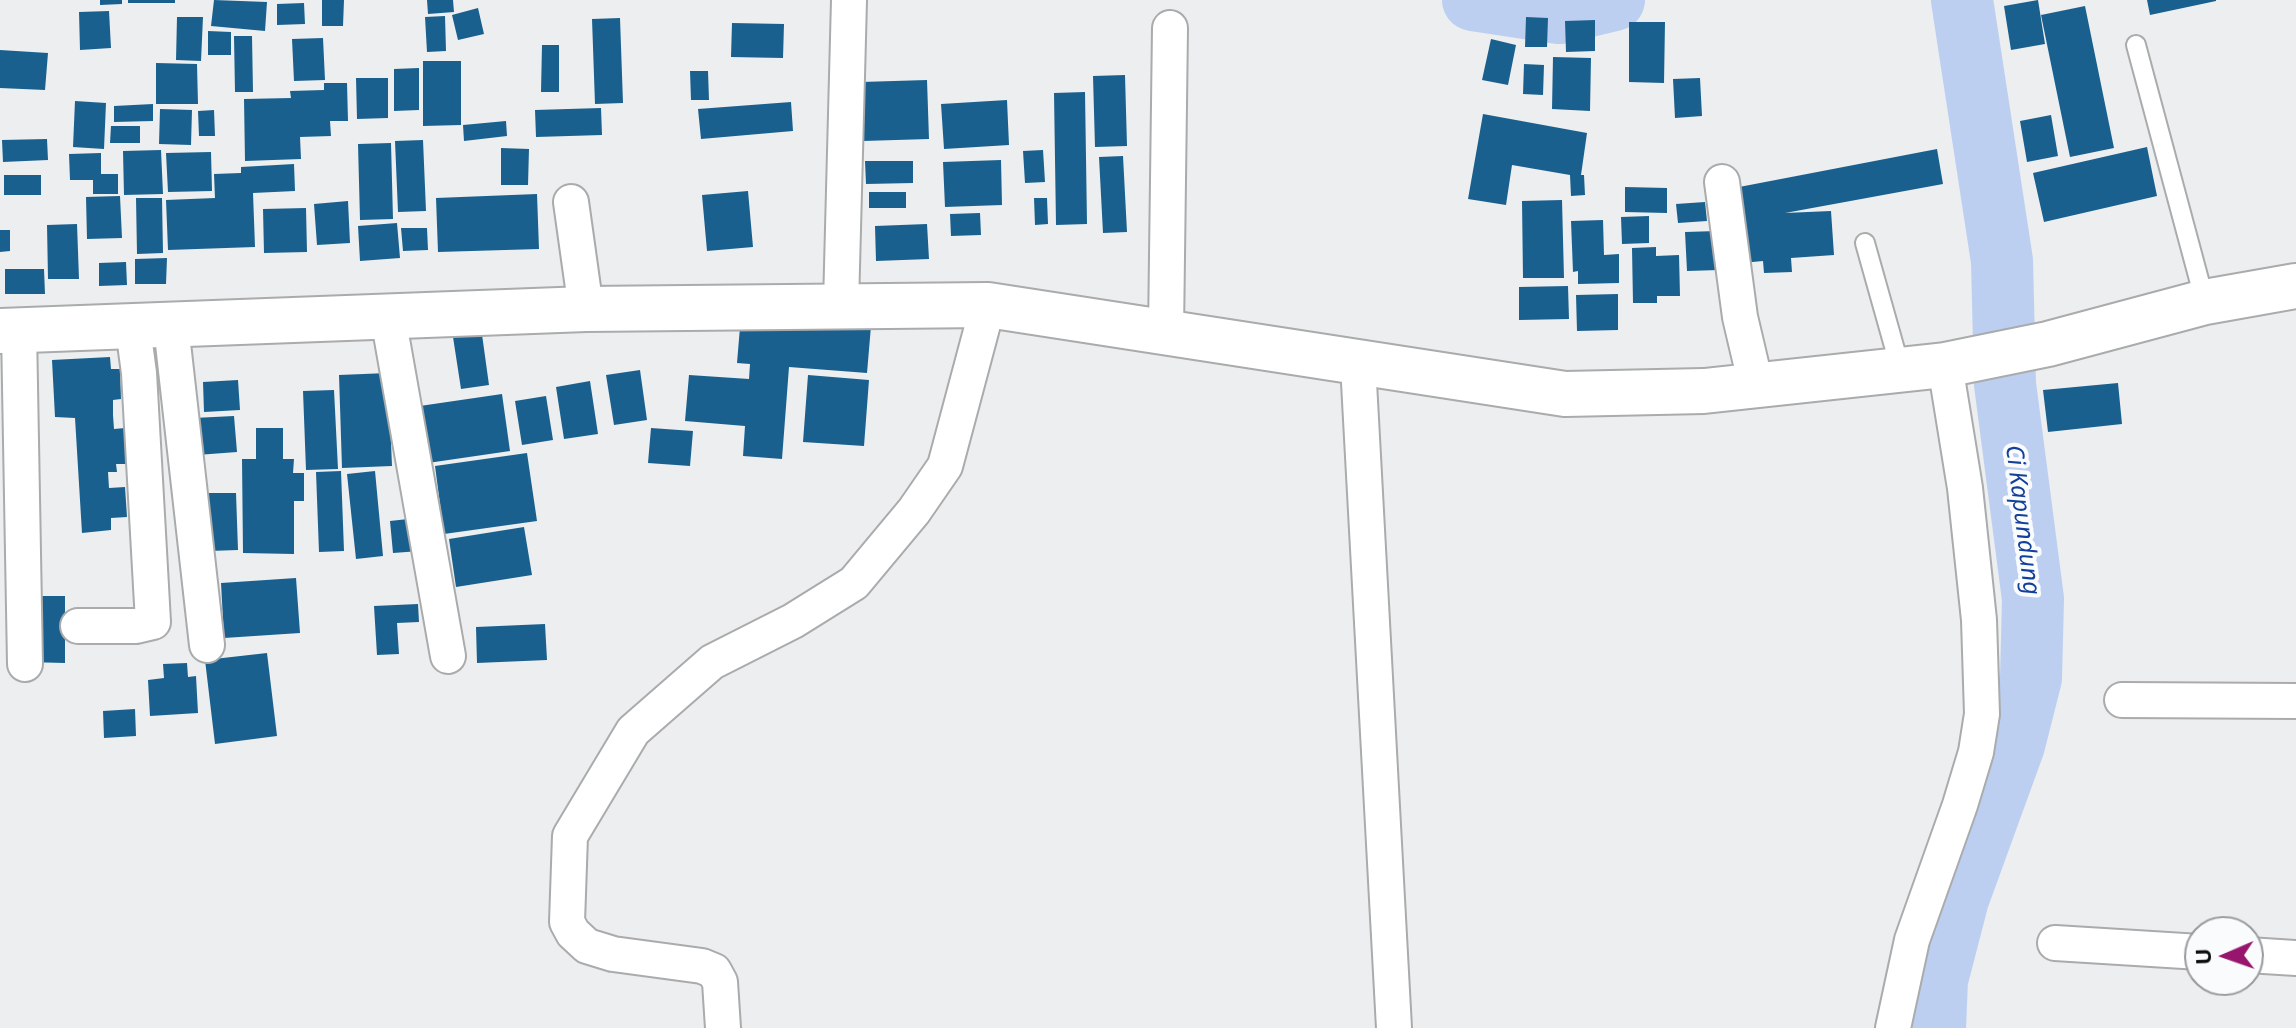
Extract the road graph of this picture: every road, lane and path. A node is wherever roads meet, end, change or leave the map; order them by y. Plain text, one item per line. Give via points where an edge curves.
1 (849, 0) edge
2 (1170, 28) dead end
3 (2136, 45) dead end
4 (1722, 182) dead end
5 (571, 202) dead end
6 (1865, 243) dead end
7 (2296, 286) edge
8 (2205, 302) junction
9 (841, 305) junction
10 (988, 305) junction
11 (586, 309) junction
12 (388, 317) junction
13 (152, 327) junction
14 (10, 331) edge
15 (1166, 332) junction
16 (1958, 363) junction
17 (1358, 364) junction
18 (1901, 371) junction
19 (1756, 385) junction
20 (78, 626) dead end
21 (207, 645) dead end
22 (448, 656) dead end
23 (25, 664) dead end
24 (2122, 700) dead end
25 (2296, 701) edge
26 (2055, 943) dead end
27 (2184, 951) edge
28 (2264, 956) edge
29 (2296, 958) edge
30 (723, 1028) edge
31 (1394, 1028) edge
32 (1893, 1028) edge

1 - 9 street
2 - 15 street
3 - 8 lane
4 - 19 street via 1740,317
5 - 11 street
6 - 18 lane
7 - 8 street
8 - 16 street
9 - 10 street
9 - 11 street
10 - 15 street
10 - 30 street via 945,466 914,511 854,583 712,662 633,731 570,836 567,922 573,933 587,946 613,954 714,971 720,982
11 - 12 street
12 - 13 street
12 - 22 street
13 - 14 street
13 - 20 street via 141,389 153,622
13 - 21 street
14 - 23 street
15 - 17 street
16 - 18 street
16 - 32 street via 1982,714 1960,805 1912,940
17 - 19 street via 1565,394
17 - 31 street
18 - 19 street
24 - 25 street
26 - 27 street
28 - 29 street

